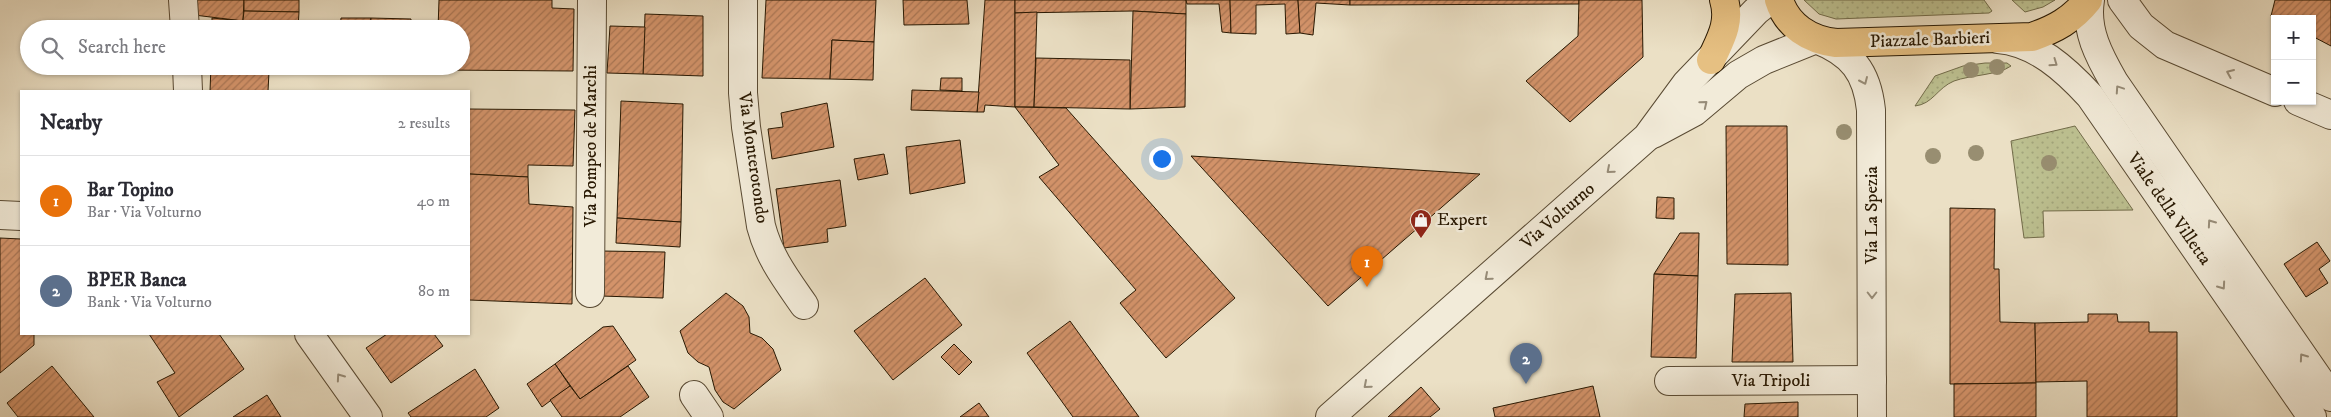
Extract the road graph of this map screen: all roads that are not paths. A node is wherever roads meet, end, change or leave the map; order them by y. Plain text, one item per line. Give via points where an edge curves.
1 (183, 0) edge
2 (592, 0) edge
3 (744, 0) edge
4 (1724, 0) edge
5 (1770, 0) edge
6 (1779, 0) edge
7 (2089, 0) edge
8 (2122, 0) edge
9 (184, 20) edge
10 (1816, 39) junction
11 (1994, 39) junction
12 (1711, 60) junction
13 (187, 75) edge
14 (188, 90) edge
15 (2271, 90) edge
16 (2307, 105) edge
17 (2331, 115) edge
18 (1647, 137) junction
19 (0, 215) edge
20 (20, 216) edge
21 (590, 293) dead end
22 (804, 305) dead end
23 (310, 335) edge
24 (1872, 380) junction
25 (1669, 381) dead end
26 (694, 395) dead end
27 (2331, 397) edge
28 (368, 417) edge
29 (709, 417) edge
30 (1330, 417) edge
31 (1872, 417) edge
32 (2312, 417) edge

1 - 9 street
2 - 21 street, Via Pompeo de Marchi
3 - 22 street, Via Monterotondo via 743,102 761,226 776,266
4 - 12 main road via 1724,32
5 - 12 street, Via Volturno
6 - 10 main road, Piazzale Barbieri via 1791,22
7 - 11 main road, Piazzale Barbieri via 2069,20 2045,33
27 -> 7 street via 2114,82 2101,59 2090,28
15 -> 8 street via 2165,45 2141,26
10 - 11 main road, Piazzale Barbieri via 1836,43
18 -> 10 street via 1694,112 1738,76 1764,60
10 -> 24 street, Via La Spezia via 1838,50 1856,65 1870,98
11 -> 32 street, Viale della Villetta via 2012,41 2041,54 2068,73 2090,96
12 - 18 street, Via Volturno via 1686,84
13 - 14 street
16 - 17 street
18 -> 30 street, Via Volturno
19 - 20 street
28 -> 23 street
24 - 25 street, Via Tripoli
24 - 31 street, Via La Spezia
26 - 29 street

